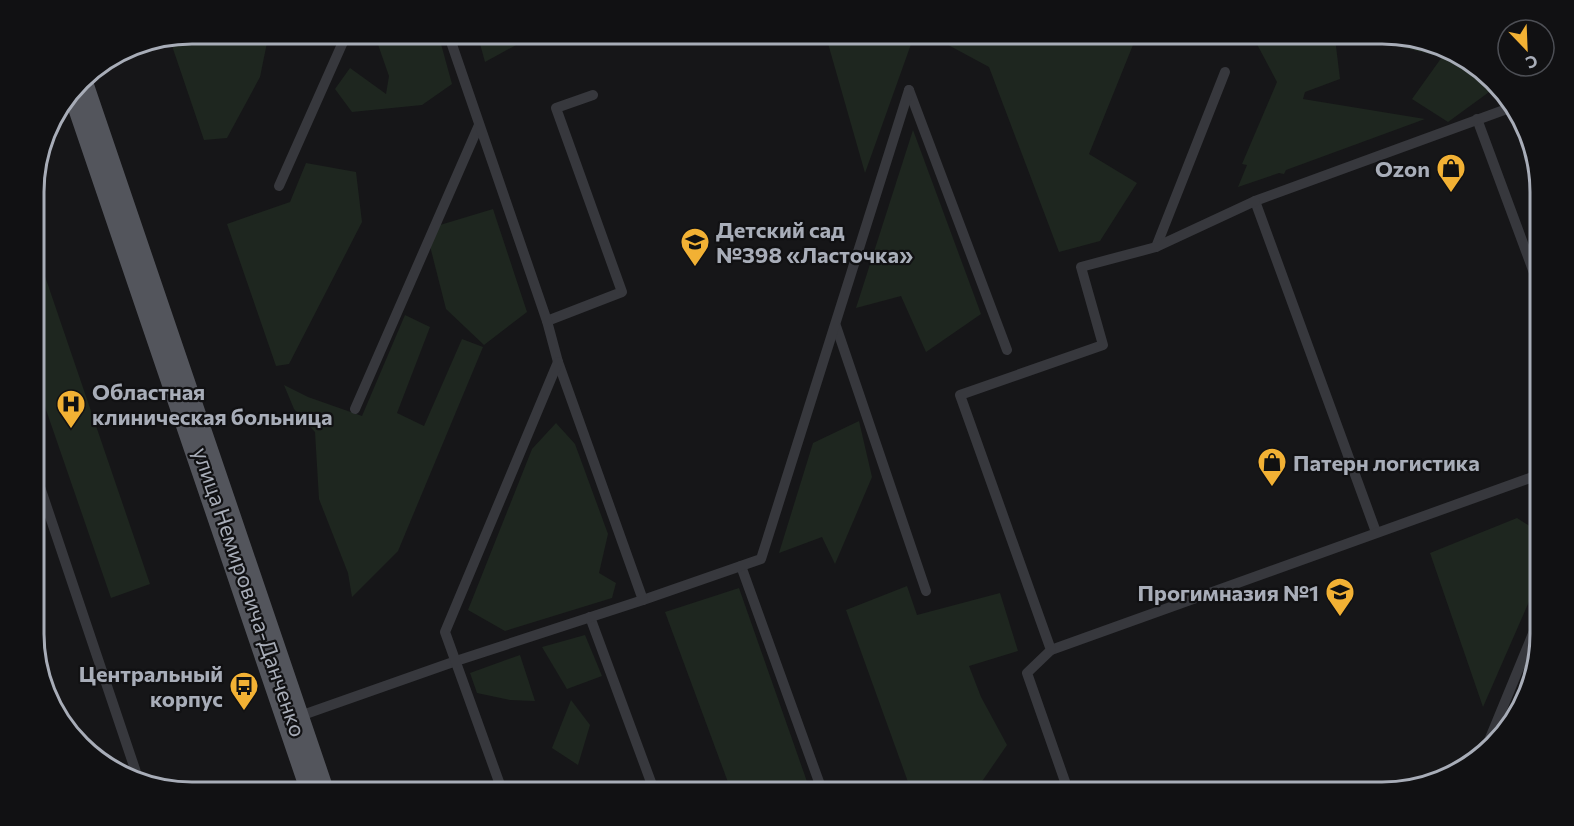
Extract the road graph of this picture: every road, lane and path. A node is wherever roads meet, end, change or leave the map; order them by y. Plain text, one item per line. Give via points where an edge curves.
1 (341, 44) edge
2 (452, 44) edge
3 (1225, 72) dead end
4 (80, 94) edge
5 (593, 95) dead end
6 (1506, 109) edge
7 (1478, 119) junction
8 (479, 124) junction
9 (279, 186) dead end
10 (1255, 201) junction
11 (1156, 247) junction
12 (1530, 262) edge
13 (547, 321) junction
14 (836, 325) junction
15 (1007, 350) dead end
16 (558, 362) junction
17 (355, 409) dead end
18 (1530, 478) edge
19 (44, 499) edge
20 (1376, 532) junction
21 (741, 566) junction
22 (926, 591) dead end
23 (644, 600) junction
24 (590, 617) junction
25 (1530, 642) edge
26 (1051, 650) junction
27 (456, 661) junction
28 (293, 718) junction
29 (1492, 734) edge
30 (136, 771) edge
31 (314, 782) edge
32 (499, 782) edge
33 (651, 782) edge
34 (819, 782) edge
35 (1065, 782) edge

1 - 9 lane
2 - 8 lane
3 - 11 lane
4 - 28 main road, улица Немировича-Данченко
5 - 13 lane via 556,108 622,292
6 - 7 lane
7 - 10 lane
7 - 12 lane
8 - 13 lane
8 - 17 lane
10 - 11 lane
10 - 20 lane
11 - 26 lane via 1081,267 1103,345 960,395
13 - 16 lane
14 - 15 lane via 909,90
14 - 21 lane via 761,559
14 - 22 lane
16 - 23 lane
16 - 27 lane via 446,632
18 - 20 lane
19 - 30 lane
20 - 26 lane
21 - 23 lane
21 - 34 lane
23 - 24 lane
24 - 27 lane
24 - 33 lane
25 - 29 lane
26 - 35 lane via 1027,673
27 - 28 lane
27 - 32 lane
28 - 31 main road, улица Немировича-Данченко

